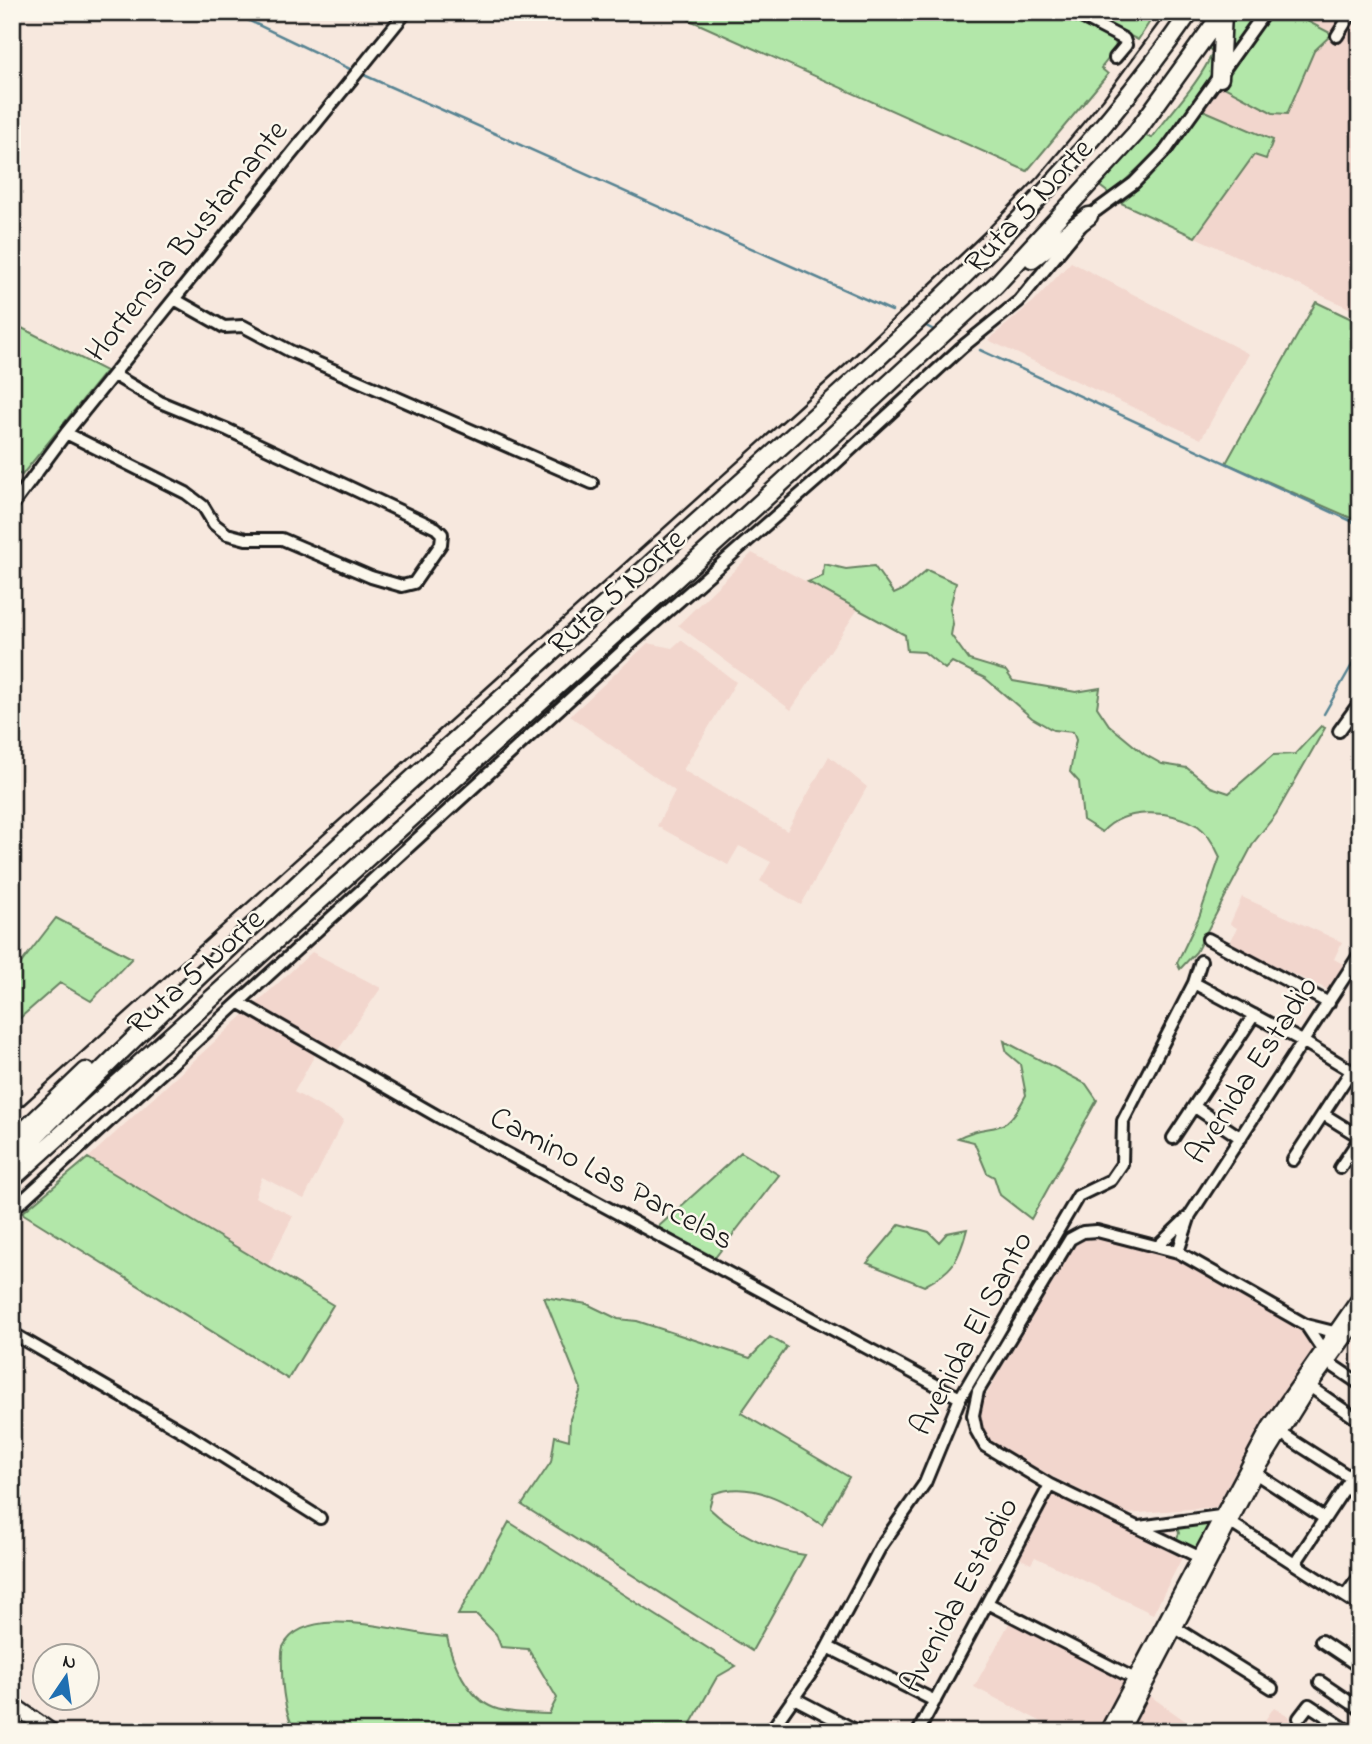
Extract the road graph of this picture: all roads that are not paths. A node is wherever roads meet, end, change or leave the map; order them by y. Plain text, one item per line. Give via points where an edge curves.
1 (406, 12) edge
2 (1072, 12) edge
3 (1191, 12) edge
4 (1223, 12) edge
5 (1265, 12) edge
6 (1352, 12) edge
7 (1337, 37) dead end
8 (1115, 58) dead end
9 (1220, 78) junction
10 (1089, 216) junction
11 (996, 285) junction
12 (176, 300) junction
13 (114, 375) junction
14 (66, 433) junction
15 (809, 456) junction
16 (825, 473) junction
17 (592, 483) dead end
18 (17, 493) edge
19 (12, 506) edge
20 (1360, 702) edge
21 (1339, 731) dead end
22 (1208, 939) dead end
23 (1359, 955) edge
24 (1201, 961) dead end
25 (1194, 983) junction
26 (175, 997) junction
27 (240, 1003) junction
28 (1329, 1003) junction
29 (1254, 1015) junction
30 (1304, 1042) junction
31 (1355, 1074) edge
32 (1195, 1107) junction
33 (1324, 1114) junction
34 (1173, 1138) dead end
35 (1241, 1138) junction
36 (1360, 1138) edge
37 (12, 1142) edge
38 (40, 1153) junction
39 (12, 1160) edge
40 (1293, 1160) dead end
41 (1340, 1168) dead end
42 (12, 1179) edge
43 (12, 1184) edge
44 (12, 1210) edge
45 (1190, 1215) junction
46 (1158, 1246) junction
47 (1178, 1252) junction
48 (1360, 1298) edge
49 (1360, 1316) edge
50 (1306, 1325) junction
51 (1334, 1332) junction
52 (12, 1333) edge
53 (1322, 1355) junction
54 (1360, 1384) edge
55 (1308, 1386) junction
56 (960, 1398) junction
57 (1360, 1421) edge
58 (1279, 1432) junction
59 (1360, 1465) edge
60 (1255, 1473) junction
61 (1351, 1478) junction
62 (1050, 1485) junction
63 (320, 1518) dead end
64 (1225, 1518) junction
65 (1324, 1518) junction
66 (1136, 1527) junction
67 (1199, 1557) junction
68 (1296, 1562) junction
69 (1360, 1576) edge
70 (1345, 1596) junction
71 (987, 1603) junction
72 (1360, 1606) edge
73 (1174, 1627) junction
74 (1321, 1642) dead end
75 (828, 1647) junction
76 (1360, 1667) edge
77 (1135, 1679) junction
78 (1320, 1682) dead end
79 (1272, 1688) dead end
80 (794, 1699) junction
81 (935, 1701) junction
82 (12, 1704) edge
83 (1360, 1709) edge
84 (1300, 1718) dead end
85 (52, 1732) edge
86 (770, 1732) edge
87 (859, 1732) edge
88 (918, 1732) edge
89 (1107, 1732) edge
90 (1120, 1732) edge
91 (1350, 1732) edge

1 - 12 street, Hortensia Bustamante
2 - 8 street via 1124,39 1126,45
3 - 26 highway, Ruta 5 Norte via 1107,123 983,259
4 - 9 highway
4 - 11 highway, Ruta 5 Norte via 1135,134
5 - 9 street
6 - 7 street
9 - 10 street via 1155,163
10 - 11 highway
10 - 16 street via 1019,300
11 - 15 highway, Ruta 5 Norte
12 - 13 street, Hortensia Bustamante
12 - 17 street via 224,327 243,326 290,351
13 - 14 street, Hortensia Bustamante
13 - 14 street via 160,402 436,528 442,534 441,544 414,583 402,586 282,539 233,537 219,529 203,506 186,493
14 - 18 street, Hortensia Bustamante
15 - 16 street
15 - 38 highway, Ruta 5 Norte
16 - 27 street via 630,644
18 - 19 street, Hortensia Bustamante
20 - 21 street
22 - 28 street
23 - 28 street, Avenida Estadio
24 - 25 street, Avenida El Santo
25 - 29 street
25 - 56 street, Avenida El Santo via 1123,1121 1122,1164 1111,1180 1078,1196
26 - 37 highway via 63,1091
26 - 39 highway, Ruta 5 Norte
27 - 44 street
27 - 56 street, Camino Las Parcelas
28 - 30 street, Avenida Estadio
29 - 30 street
29 - 32 street
30 - 31 street
30 - 35 street, Avenida Estadio
31 - 33 street
32 - 34 street
32 - 35 street
33 - 36 street
33 - 40 street
35 - 45 street, Avenida Estadio
36 - 41 street
38 - 42 highway, Ruta 5 Norte
38 - 43 highway
45 - 46 street, Avenida Estadio
45 - 47 street, Avenida Estadio
46 - 47 street, Avenida Estadio
46 - 62 street, Avenida Estadio via 1097,1231 1070,1239 978,1391 972,1415 985,1446
47 - 50 street, Avenida Estadio
48 - 51 main road
49 - 53 main road
50 - 51 street, Avenida Estadio
50 - 53 street, Avenida Estadio
51 - 53 main road
52 - 63 street via 187,1434
53 - 54 street
53 - 55 main road
53 - 64 main road via 1270,1427
55 - 57 street
55 - 58 main road
56 - 75 street, Avenida El Santo via 925,1483 881,1546
58 - 60 main road
58 - 61 street
59 - 61 street
60 - 64 main road
60 - 65 street
61 - 65 street
62 - 66 street, Avenida Estadio
62 - 71 street, Avenida Estadio
64 - 66 street
64 - 67 main road
64 - 68 street
64 - 73 main road
65 - 68 street
66 - 67 street, Avenida Estadio
67 - 77 main road
68 - 70 street
69 - 70 street
70 - 72 street
71 - 77 street
71 - 81 street, Avenida Estadio
73 - 79 street
73 - 90 main road
74 - 76 street
75 - 80 street, Avenida El Santo
75 - 81 street
77 - 89 main road
78 - 83 street
80 - 86 street, Avenida El Santo
80 - 87 street
81 - 88 street, Avenida Estadio
82 - 85 main road
84 - 91 street via 1309,1705

